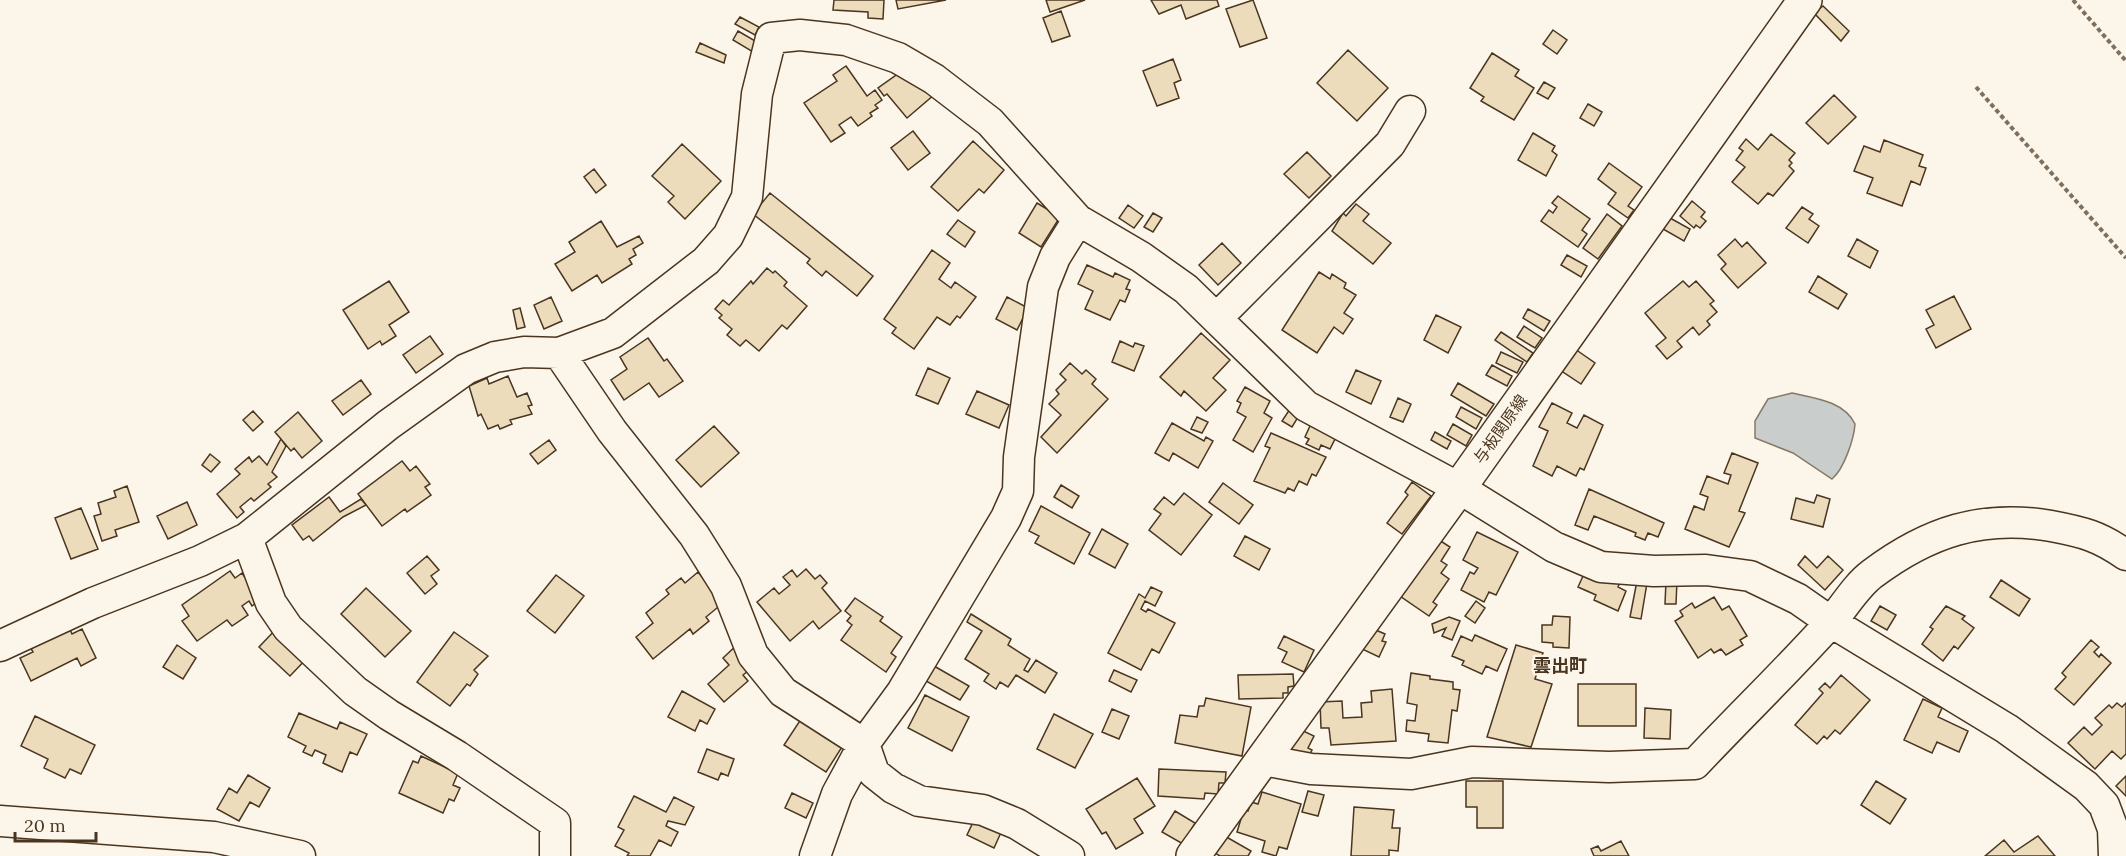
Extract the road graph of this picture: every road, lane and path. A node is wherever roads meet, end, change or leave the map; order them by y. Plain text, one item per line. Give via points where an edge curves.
1 (1805, 0) edge
2 (2073, 0) edge
3 (2126, 62) edge
4 (1976, 87) dead end
5 (1410, 111) dead end
6 (1078, 220) junction
7 (2126, 258) edge
8 (1217, 318) junction
9 (560, 353) junction
10 (1459, 488) junction
11 (247, 538) junction
12 (2126, 555) edge
13 (1831, 622) junction
14 (0, 645) edge
15 (864, 744) junction
16 (1263, 760) junction
17 (0, 821) edge
18 (300, 856) edge
19 (555, 856) edge
20 (815, 856) edge
21 (1069, 856) edge
22 (1193, 856) edge
23 (2114, 856) edge

1 - 10 main road, 与板関原線
2 - 3 path
4 - 7 path
5 - 8 street via 1390,144
6 - 8 street via 1141,257 1186,289
6 - 9 street via 990,122 934,79 898,58 846,40 800,35 771,38 757,94 747,197 728,236 706,261 613,333
6 - 15 street via 1043,286 1019,457 1018,491 902,692
8 - 10 street via 1306,406
9 - 11 street via 525,352 495,357 466,369 388,425
9 - 15 street via 612,431 694,535 726,586 753,655 766,675 783,692
10 - 13 street via 1554,547 1601,567 1654,572 1706,570 1750,576 1798,599
10 - 16 main road, 与板関原線
11 - 14 street
11 - 19 street via 271,603 288,628 355,691 555,823
12 - 13 street via 2103,539 2075,531 2039,524 1978,523 1940,534 1870,575
13 - 16 street via 1695,764 1609,767 1472,762 1411,774 1311,769
13 - 23 street via 2007,729 2086,786 2104,805 2113,829
15 - 20 street via 837,794
15 - 21 street via 874,773 893,788 919,801 983,810 1017,824
16 - 22 main road, 与板関原線
17 - 18 street via 213,837

